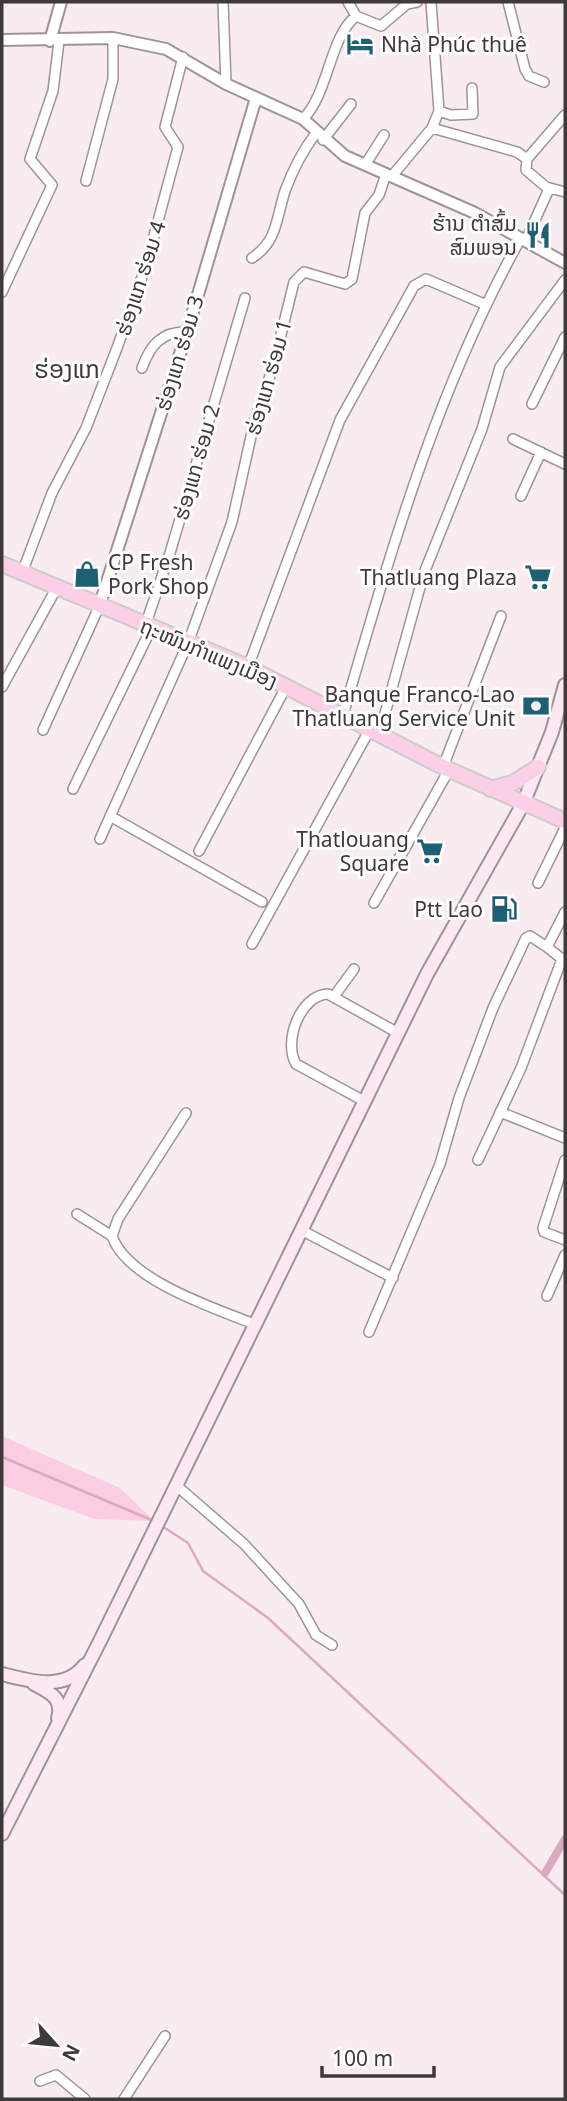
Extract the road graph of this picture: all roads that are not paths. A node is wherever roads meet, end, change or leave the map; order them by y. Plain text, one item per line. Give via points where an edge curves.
1 (61, 2) edge
2 (223, 2) edge
3 (348, 2) edge
4 (431, 2) edge
5 (508, 2) edge
6 (411, 3) edge
7 (356, 16) junction
8 (113, 38) junction
9 (2, 40) edge
10 (55, 41) junction
11 (183, 57) junction
12 (544, 82) dead end
13 (226, 84) junction
14 (472, 88) dead end
15 (256, 98) junction
16 (351, 104) dead end
17 (439, 111) junction
18 (565, 115) edge
19 (303, 119) junction
20 (432, 128) junction
21 (383, 135) dead end
22 (320, 136) junction
23 (527, 159) junction
24 (365, 165) junction
25 (389, 175) junction
26 (86, 181) dead end
27 (549, 189) junction
28 (565, 192) edge
29 (524, 239) junction
30 (251, 258) dead end
31 (565, 263) edge
32 (565, 281) edge
33 (2, 292) edge
34 (245, 298) dead end
35 (484, 304) junction
36 (187, 332) junction
37 (565, 337) edge
38 (142, 368) dead end
39 (532, 404) dead end
40 (513, 439) dead end
41 (541, 452) junction
42 (565, 464) edge
43 (522, 496) dead end
44 (2, 564) edge
45 (22, 573) junction
46 (56, 589) junction
47 (99, 607) junction
48 (501, 616) dead end
49 (148, 627) junction
50 (188, 643) junction
51 (248, 667) junction
52 (287, 685) junction
53 (2, 687) edge
54 (564, 692) edge
55 (343, 715) junction
56 (43, 730) dead end
57 (375, 732) junction
58 (538, 767) junction
59 (446, 769) junction
60 (73, 789) dead end
61 (490, 789) junction
62 (523, 804) junction
63 (110, 816) junction
64 (565, 821) edge
65 (565, 828) edge
66 (100, 839) dead end
67 (199, 851) dead end
68 (538, 883) dead end
69 (262, 902) dead end
70 (374, 903) dead end
71 (565, 912) edge
72 (252, 944) dead end
73 (547, 947) junction
74 (354, 969) dead end
75 (335, 995) junction
76 (398, 1033) junction
77 (364, 1101) junction
78 (499, 1112) junction
79 (186, 1113) dead end
80 (565, 1139) edge
81 (478, 1160) dead end
82 (565, 1160) edge
83 (77, 1214) dead end
84 (301, 1230) junction
85 (112, 1236) junction
86 (565, 1240) edge
87 (565, 1255) edge
88 (393, 1278) junction
89 (547, 1296) dead end
90 (254, 1324) junction
91 (369, 1332) dead end
92 (177, 1486) junction
93 (100, 1641) junction
94 (332, 1645) dead end
95 (2, 1674) edge
96 (24, 1679) junction
97 (52, 1736) junction
98 (2, 1834) edge
99 (165, 2036) dead end
100 (40, 2081) dead end
101 (85, 2099) edge
102 (124, 2099) edge

1 - 10 street
2 - 13 street
3 - 7 street
4 - 17 street
5 - 12 street via 529,76
6 - 7 street via 383,26
7 - 19 street
8 - 10 street
8 - 11 street via 153,45
8 - 26 street via 113,79
9 - 10 street
10 - 33 street via 53,91 30,159 52,185
11 - 13 street
11 - 45 street, ຮ່ອງແກ ຮ່ອມ 4 via 165,127 178,147 145,269 86,428 52,493
13 - 15 street
14 - 17 street via 473,114
15 - 19 street
15 - 36 street, ຮ່ອງແກ ຮ່ອມ 3
16 - 22 street
17 - 20 street
18 - 23 street
19 - 22 street
20 - 23 street via 517,152
20 - 25 street
21 - 24 street
22 - 24 street
22 - 30 street via 289,180 275,233
23 - 27 street via 530,176
24 - 25 street
25 - 29 street
25 - 50 street, ຮ່ອງແກ ຮ່ອມ 1 via 365,213 352,279 345,284 304,272 294,282 232,522
27 - 28 street
27 - 29 street
29 - 31 street
29 - 35 street
32 - 57 street via 500,367 482,429 424,573
34 - 49 street, ຮ່ອງແກ ຮ່ອມ 2
35 - 51 street via 426,279 414,286 340,420
35 - 55 street via 409,492
36 - 38 street via 172,332 159,339 149,349
36 - 47 street, ຮ່ອງແກ ຮ່ອມ 3
37 - 39 street
40 - 41 street
41 - 42 street
41 - 43 street
44 - 45 main road, ຖະໜົນກຳແພງເມືອງ
45 - 46 main road, ຖະໜົນກຳແພງເມືອງ
46 - 47 main road, ຖະໜົນກຳແພງເມືອງ
46 - 53 street
47 - 49 main road, ຖະໜົນກຳແພງເມືອງ
47 - 56 street
48 - 59 street
49 - 50 main road, ຖະໜົນກຳແພງເມືອງ
49 - 60 street, ຮ່ອງແກ ຮ່ອມ 2
50 - 51 main road, ຖະໜົນກຳແພງເມືອງ
50 - 63 street
51 - 52 main road, ຖະໜົນກຳແພງເມືອງ
52 - 55 main road, ຖະໜົນກຳແພງເມືອງ
52 - 67 street
54 - 58 main road
55 - 57 main road, ຖະໜົນກຳແພງເມືອງ
57 - 59 main road, ຖະໜົນກຳແພງເມືອງ
57 - 72 street
58 - 61 main road via 513,783
58 - 62 main road
59 - 61 main road, ຖະໜົນກຳແພງເມືອງ
59 - 70 street
61 - 62 main road, ຖະໜົນກຳແພງເມືອງ
62 - 64 main road, ຖະໜົນກຳແພງເມືອງ
62 - 76 main road
63 - 66 street
63 - 69 street
65 - 68 street
71 - 73 street
73 - 78 street via 562,959 521,1068
73 - 88 street via 526,938 493,1008 440,1164
74 - 75 street
75 - 76 street
75 - 77 street via 318,995 307,1005 295,1026 292,1056 296,1065
76 - 77 main road
77 - 84 main road
78 - 80 street
78 - 81 street
79 - 85 street via 118,1219
82 - 86 street via 543,1228
83 - 85 street
84 - 88 street
84 - 90 main road
85 - 90 street via 133,1264 157,1280
87 - 89 street
88 - 91 street
90 - 92 main road
92 - 93 main road
92 - 94 street via 244,1544 299,1604 316,1635
93 - 96 main road via 82,1669 71,1677 47,1683
93 - 97 main road
95 - 96 main road
96 - 97 main road via 58,1701 60,1714
97 - 98 main road
99 - 102 street
100 - 101 street via 56,2075

